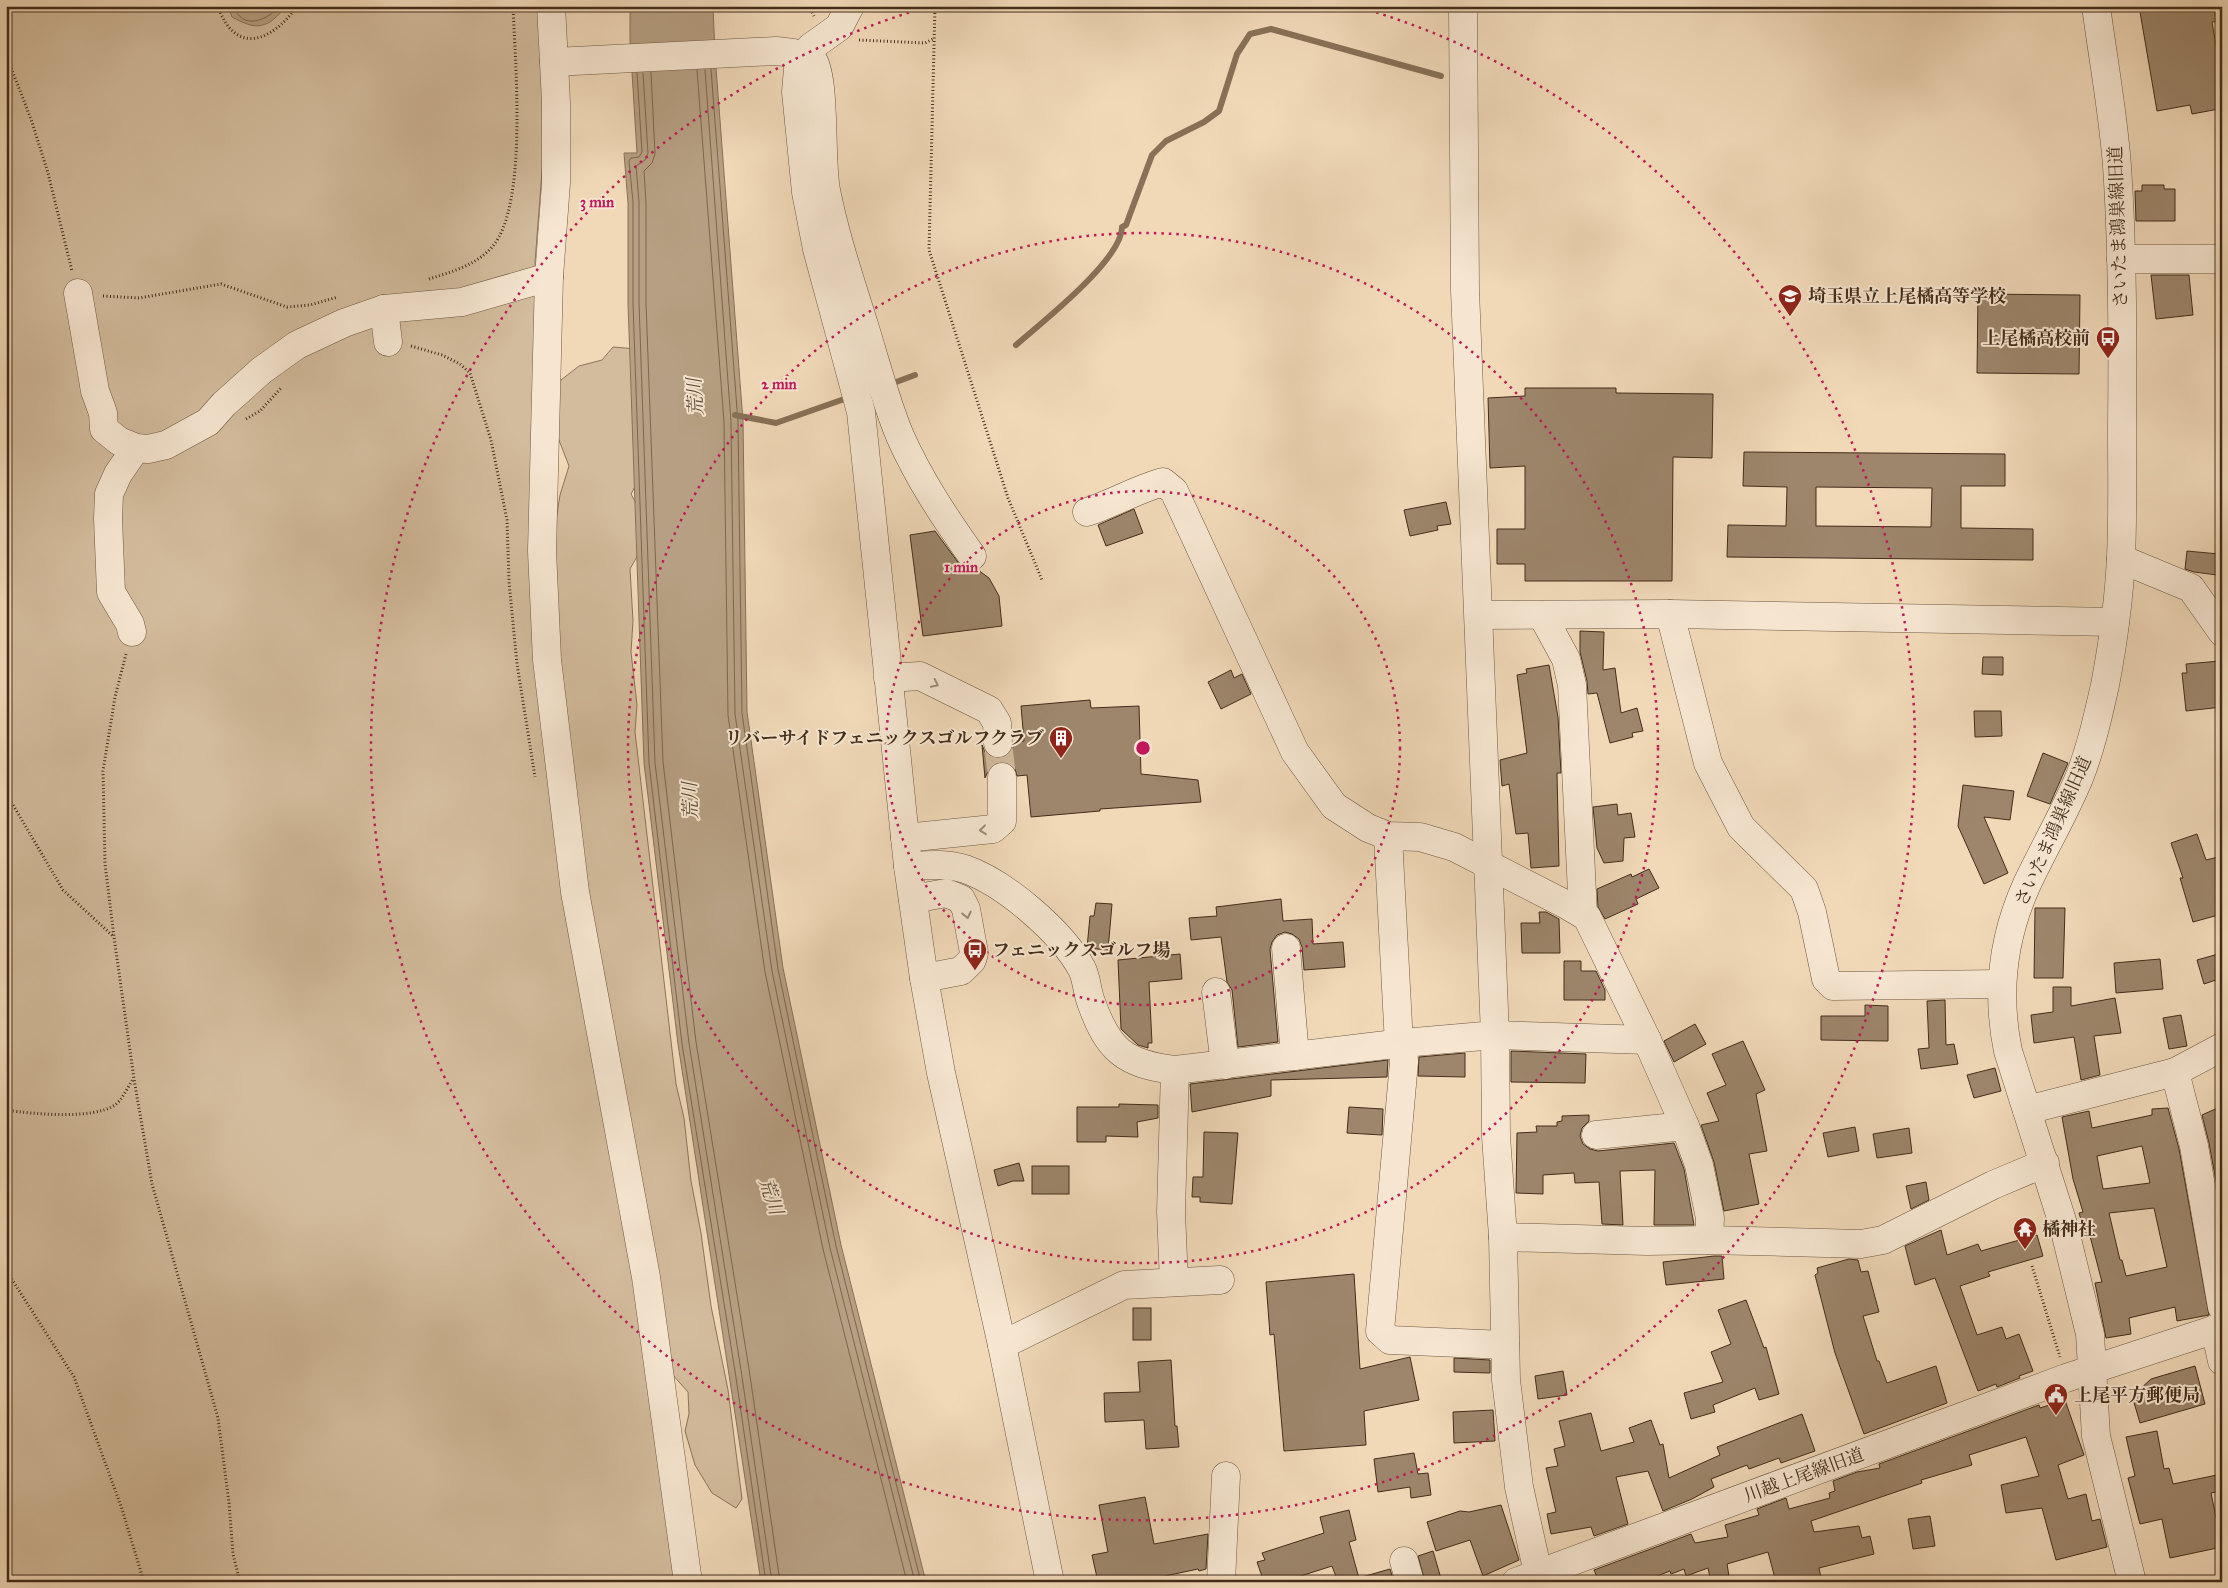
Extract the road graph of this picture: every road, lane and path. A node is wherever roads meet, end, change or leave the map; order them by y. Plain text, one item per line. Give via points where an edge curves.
1 (218, 6) edge
2 (297, 6) edge
3 (513, 6) edge
4 (551, 6) edge
5 (850, 6) edge
6 (936, 6) edge
7 (1462, 6) edge
8 (2096, 6) edge
9 (824, 37) junction
10 (933, 39) junction
11 (6, 54) edge
12 (802, 56) junction
13 (554, 62) junction
14 (2121, 259) junction
15 (2222, 259) edge
16 (549, 276) junction
17 (426, 280) dead end
18 (78, 293) junction
19 (344, 296) dead end
20 (384, 309) junction
21 (388, 342) dead end
22 (283, 386) dead end
23 (208, 422) junction
24 (136, 448) junction
25 (1087, 512) dead end
26 (972, 556) dead end
27 (2121, 558) junction
28 (1042, 580) dead end
29 (1670, 614) junction
30 (1479, 615) junction
31 (1542, 615) junction
32 (2115, 622) junction
33 (132, 632) joint
34 (2222, 632) edge
35 (888, 678) junction
36 (998, 744) tunnel mouth
37 (1002, 777) tunnel mouth
38 (6, 793) edge
39 (1388, 836) junction
40 (905, 838) junction
41 (908, 866) junction
42 (1488, 867) junction
43 (913, 899) junction
44 (1582, 914) junction
45 (114, 936) junction
46 (1286, 948) dead end
47 (924, 978) junction
48 (2001, 984) junction
49 (1216, 992) dead end
50 (1495, 1035) junction
51 (1647, 1040) junction
52 (1401, 1044) junction
53 (2222, 1047) edge
54 (1296, 1056) junction
55 (1225, 1065) junction
56 (1175, 1070) junction
57 (2175, 1072) junction
58 (134, 1079) junction
59 (6, 1110) edge
60 (2027, 1110) junction
61 (1685, 1126) junction
62 (1596, 1135) dead end
63 (2045, 1163) junction
64 (1503, 1237) junction
65 (1709, 1240) junction
66 (2032, 1266) dead end
67 (6, 1270) edge
68 (1220, 1280) dead end
69 (1174, 1282) junction
70 (2220, 1321) edge
71 (1002, 1344) junction
72 (1505, 1345) junction
73 (2222, 1361) edge
74 (2093, 1370) junction
75 (2066, 1378) junction
76 (1226, 1476) dead end
77 (1527, 1577) edge
78 (144, 1582) edge
79 (240, 1582) edge
80 (688, 1582) edge
81 (1050, 1582) edge
82 (1221, 1582) edge
83 (2132, 1582) edge

1 - 2 path via 221,16 235,34 253,40 286,22
3 - 17 path via 516,159 504,225 493,246 482,257 468,266
4 - 13 street
5 - 9 street via 839,27
6 - 10 path
7 - 30 street via 1465,290
8 - 14 street, さいたま鴻巣線旧道 via 2113,122
9 - 10 path via 925,43
9 - 12 street
10 - 28 path via 929,250 1008,498
11 - 18 path via 48,173
12 - 13 street via 776,51 749,51
12 - 26 street via 813,60 817,66 822,158 835,234 900,435 936,506
12 - 35 street via 796,92 806,192 819,258 861,412
13 - 16 street via 556,183
14 - 15 street
14 - 27 street, さいたま鴻巣線旧道
16 - 20 street via 462,302
16 - 80 street via 542,551 548,660 575,892 646,1278
18 - 19 path via 139,298 221,284 287,306 310,305
18 - 24 street via 104,429 119,441
20 - 21 street
20 - 23 street via 297,345 262,370
22 - 23 path via 260,411 230,427
23 - 24 street via 166,445
24 - 33 street via 118,474 110,494 108,519 111,592
25 - 39 street via 1163,482 1174,491 1295,752 1334,806 1368,828
27 - 32 street, さいたま鴻巣線旧道
27 - 34 street via 2191,588
29 - 31 street
29 - 32 street
29 - 48 street via 1708,763 1741,827 1804,889 1826,979 1833,986
30 - 31 street
30 - 42 street
31 - 44 street via 1566,659 1572,685
32 - 48 street, さいたま鴻巣線旧道 via 2092,739 2079,778 2026,886 2004,958
33 - 45 path via 115,697 103,771 105,864
35 -> 36 street via 920,676 989,710 996,723
35 - 40 street
37 -> 40 street via 1002,821 993,829
38 - 45 path via 63,890
39 - 42 street via 1420,837 1454,847
39 - 52 street
40 - 41 street
41 - 43 street
41 - 56 street via 935,864 965,870 1024,903 1069,949 1083,971 1090,1001 1102,1029 1116,1050 1136,1062
42 - 44 street
42 - 50 street
43 - 47 street
43 -> 47 street via 946,893 961,899 966,909 974,953 961,971
44 - 51 street via 1587,917
45 - 58 path
46 - 54 street
47 - 71 street via 941,1073
48 - 60 street, さいたま鴻巣線旧道 via 2002,1022
49 - 55 street
50 - 51 street
50 - 52 street
50 - 64 street via 1496,1136
51 - 61 street
52 - 54 street
52 - 72 street via 1404,1062 1380,1331 1390,1340
53 - 57 street
54 - 55 street
55 - 56 street
56 - 69 street via 1171,1212
57 - 60 street
57 - 70 street via 2194,1146
58 - 59 path via 116,1105 96,1112 46,1114
58 - 79 path via 152,1184 218,1418 233,1554
60 - 63 street, さいたま鴻巣線旧道
61 - 62 street
61 - 65 street via 1699,1165 1710,1218
63 - 65 street via 1883,1240 1861,1244
63 - 74 street, さいたま鴻巣線旧道 via 2090,1334
64 - 65 street
64 - 72 street
66 - 75 path
67 - 78 path via 74,1377 122,1509
68 - 69 street
69 - 71 street via 1124,1285
70 - 73 street
70 - 74 street, 川越上尾線旧道
71 - 81 street
72 - 77 street
74 - 75 street, 川越上尾線旧道
74 - 83 street, さいたま鴻巣線旧道 via 2096,1436
75 - 77 street, 川越上尾線旧道
76 - 82 street

